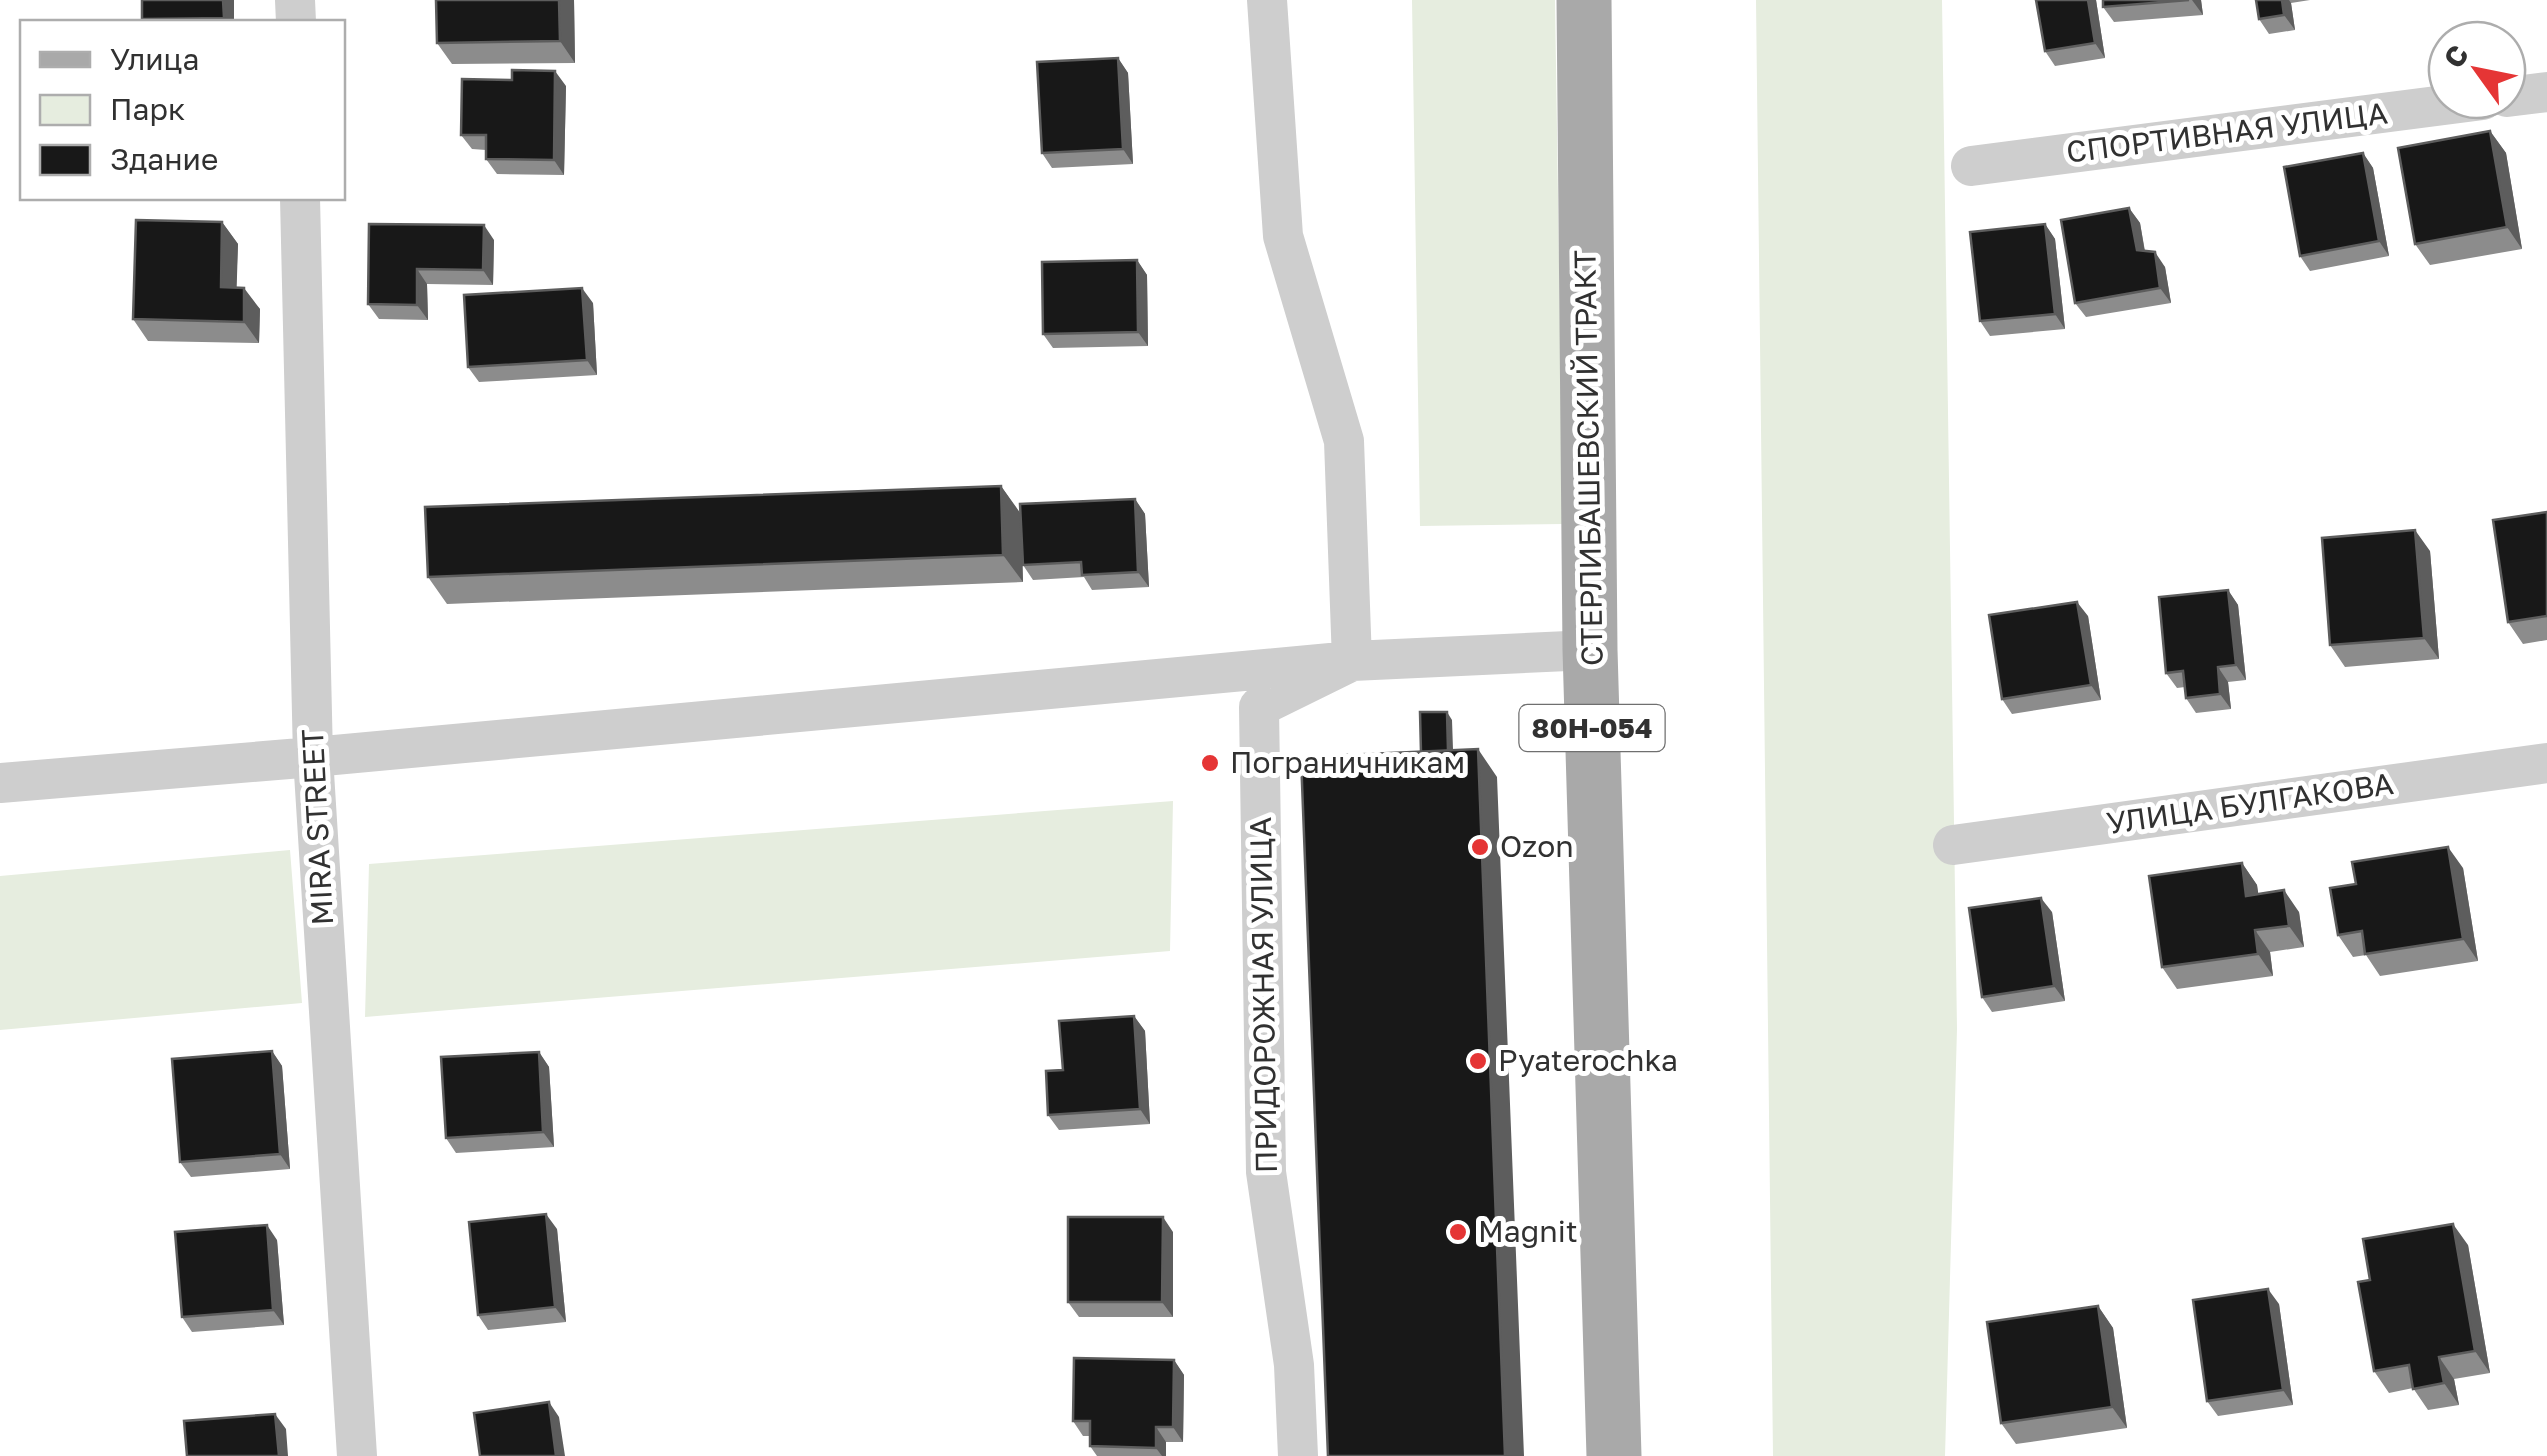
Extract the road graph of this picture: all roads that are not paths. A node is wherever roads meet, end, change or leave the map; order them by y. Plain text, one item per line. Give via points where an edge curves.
1 (1267, 0) edge
2 (1584, 0) edge
3 (2427, 107) edge
4 (1971, 166) dead end
5 (300, 200) edge
6 (1590, 650) junction
7 (1352, 661) junction
8 (313, 757) junction
9 (2547, 763) edge
10 (0, 783) edge
11 (1952, 846) dead end
12 (357, 1456) edge
13 (1298, 1456) edge
14 (1614, 1456) edge

1 - 7 street via 1282,236 1344,442
2 - 6 main road, СТЕРЛИБАШЕВСКИЙ ТРАКТ / 80Н-054
3 - 4 street, СПОРТИВНАЯ УЛИЦА
5 - 8 street, MIRA STREET
6 - 7 street
6 - 14 main road, СТЕРЛИБАШЕВСКИЙ ТРАКТ / 80Н-054
7 - 8 street
7 - 13 street, ПРИДОРОЖНАЯ УЛИЦА via 1259,707 1266,1172 1294,1365
8 - 10 street
8 - 12 street, MIRA STREET
9 - 11 street, УЛИЦА БУЛГАКОВА

